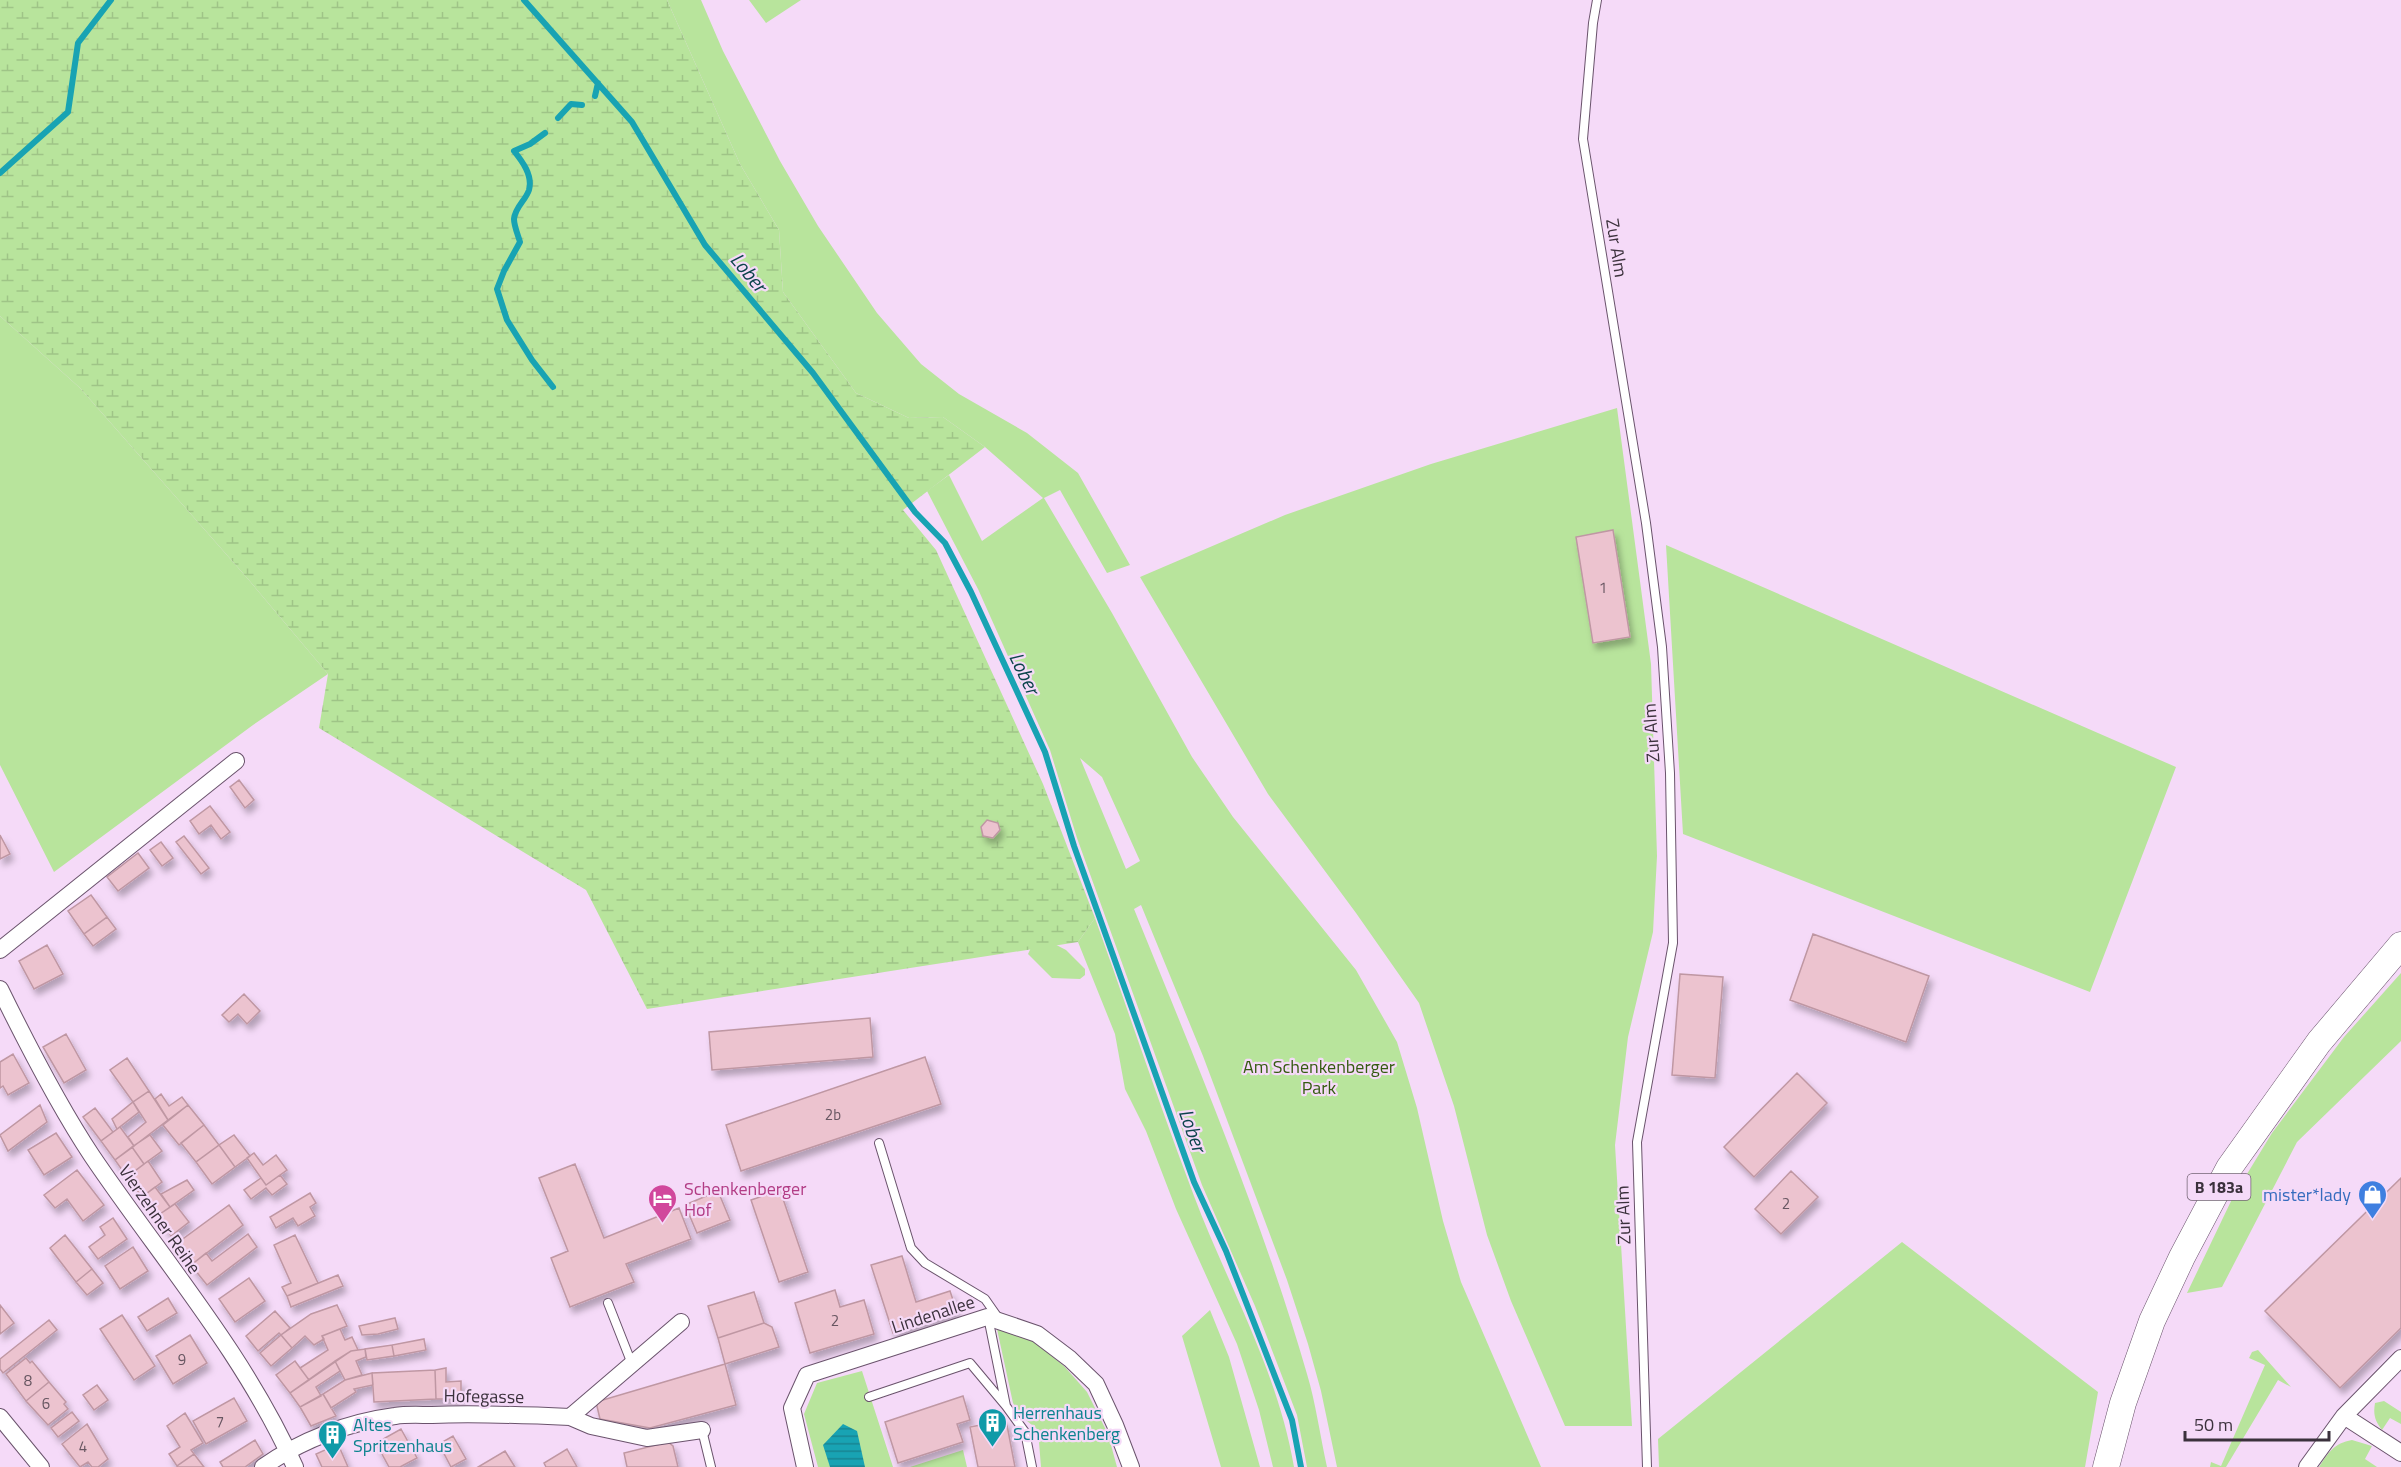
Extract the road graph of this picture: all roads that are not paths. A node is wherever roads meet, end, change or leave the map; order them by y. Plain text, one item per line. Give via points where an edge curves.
1 (1597, 0) edge
2 (236, 761) dead end
3 (2401, 945) edge
4 (0, 950) edge
5 (0, 989) edge
6 (879, 1143) dead end
7 (609, 1304) dead end
8 (994, 1319) junction
9 (681, 1322) dead end
10 (2401, 1358) edge
11 (632, 1364) junction
12 (869, 1397) dead end
13 (1006, 1406) junction
14 (2344, 1416) junction
15 (0, 1417) edge
16 (570, 1417) junction
17 (702, 1430) joint
18 (288, 1450) junction
19 (2401, 1453) edge
20 (41, 1467) edge
21 (263, 1467) edge
22 (295, 1467) edge
23 (711, 1467) edge
24 (805, 1467) edge
25 (1032, 1467) edge
26 (1131, 1467) edge
27 (1647, 1467) edge
28 (2106, 1467) edge
29 (2307, 1467) edge

1 - 27 lane, Zur Alm via 1583,139 1646,523 1662,647 1671,773 1673,943 1637,1142
2 - 4 street
3 - 28 main road, B 183a via 2319,1042 2229,1168 2152,1321 2123,1403
5 - 18 street, Vierzehner Reihe via 91,1154 245,1373
6 - 8 lane via 911,1248 925,1263 985,1299
7 - 11 lane
8 - 13 lane
8 - 24 street, Lindenallee via 807,1375 792,1408
8 - 26 street, Lindenallee via 1037,1334 1096,1384
9 - 11 street
10 - 14 street
11 - 16 street
12 - 13 lane via 970,1363
13 - 25 lane via 1024,1432
14 - 19 street
14 - 29 street
15 - 20 street
16 - 17 street via 591,1426 647,1438
16 - 18 street, Hofegasse via 396,1416 346,1427
17 - 23 lane
18 - 21 street, Hofegasse
18 - 22 street, Vierzehner Reihe

